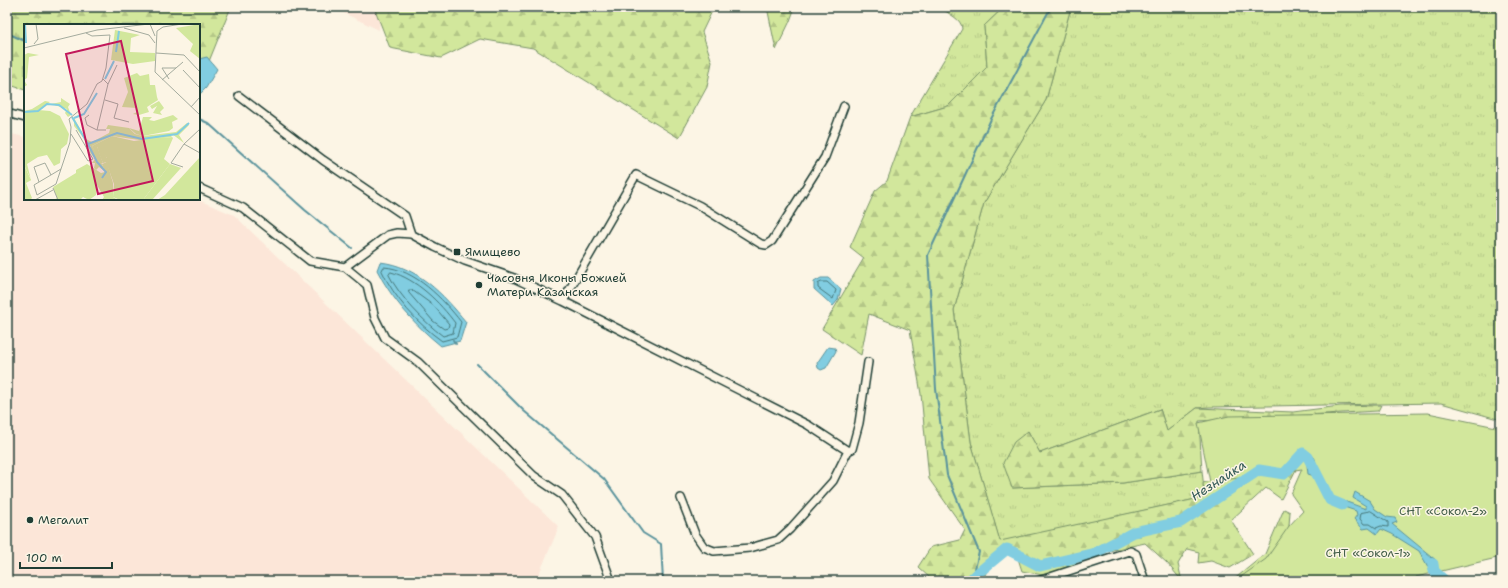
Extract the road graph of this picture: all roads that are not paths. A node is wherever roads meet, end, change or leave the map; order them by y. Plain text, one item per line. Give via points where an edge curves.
1 (239, 96) dead end
2 (844, 106) dead end
3 (7, 113) edge
4 (24, 118) edge
5 (200, 188) edge
6 (411, 234) junction
7 (345, 267) junction
8 (563, 301) junction
9 (868, 362) dead end
10 (848, 450) junction
11 (681, 498) dead end
12 (611, 581) edge
13 (1038, 581) edge
14 (1145, 581) edge

1 - 6 street via 323,160 405,216
2 - 8 street via 825,157 772,241 766,245 761,244 700,206 636,175
3 - 4 street
5 - 7 street via 243,208 310,261
6 - 7 street via 388,235
6 - 8 street via 460,258 514,278
7 - 12 street via 367,285 375,318 385,338 418,362 534,476 562,495 595,537
8 - 10 street via 808,425
9 - 10 street via 858,423 852,449
10 - 11 street via 832,482 778,540 750,548 714,551 704,547 695,534
13 - 14 street via 1130,551 1136,554

